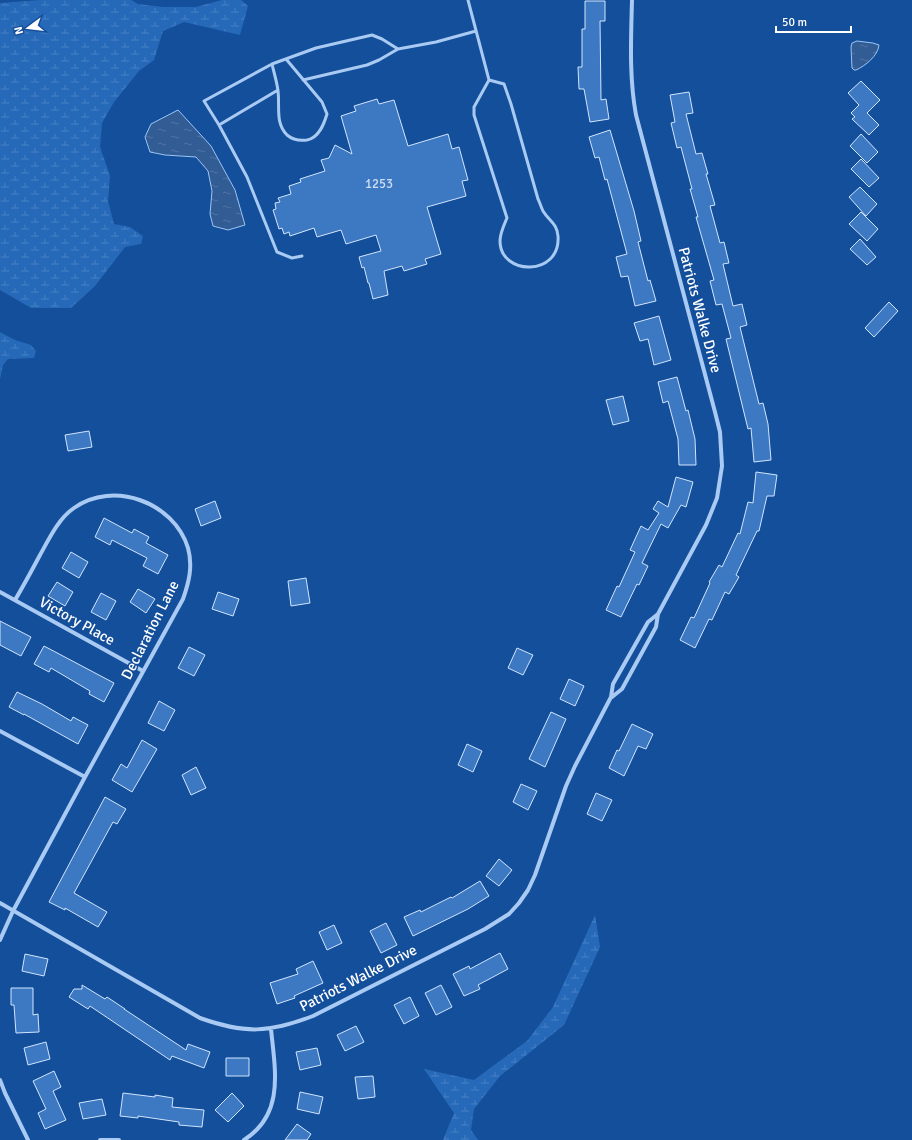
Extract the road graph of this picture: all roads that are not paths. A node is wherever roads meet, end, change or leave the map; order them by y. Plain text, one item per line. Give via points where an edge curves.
1 (468, 0) edge
2 (632, 0) edge
3 (476, 31) junction
4 (398, 49) junction
5 (286, 59) junction
6 (272, 64) junction
7 (303, 80) junction
8 (489, 80) junction
9 (278, 90) junction
10 (219, 125) junction
11 (302, 256) dead end
12 (0, 592) edge
13 (15, 600) junction
14 (658, 614) junction
15 (143, 671) junction
16 (611, 697) junction
17 (0, 731) edge
18 (85, 777) junction
19 (0, 904) edge
20 (13, 911) junction
21 (0, 940) edge
22 (271, 1029) junction
23 (0, 1080) edge
24 (28, 1140) edge
25 (100, 1140) edge
26 (119, 1140) edge
27 (244, 1140) edge

1 - 3 lane
2 - 14 street, Patriots Walke Drive via 631,75 636,115 715,412 722,448 720,482 712,513
3 - 4 lane
3 - 8 lane
4 - 5 lane via 372,35 316,48
4 - 7 lane via 367,65
5 - 6 lane
5 - 7 lane
6 - 9 lane
6 - 10 lane via 204,101
7 - 9 lane via 322,102 327,114 319,132 309,140 299,141 290,138 282,130
8 - 8 lane via 504,84 538,199 543,211 555,224 558,236 557,249 553,257 541,266 519,266 502,252 500,242 507,218 474,115 474,106
9 - 10 lane
10 - 11 lane via 247,177 277,252 292,258
12 - 13 street, Victory Place
13 - 15 street, Victory Place
13 - 15 street, Declaration Lane via 52,534 73,509 86,501 114,496 139,500 153,506 164,513 182,535 188,549 190,574 183,599
14 - 16 street, Patriots Walke Drive via 648,622 631,651 613,684
14 - 16 street, Patriots Walke Drive via 656,627 622,689
15 - 18 street, Declaration Lane
16 - 22 street, Patriots Walke Drive via 566,786 528,890 509,914 313,1016
17 - 18 street
18 - 20 street, Declaration Lane
19 - 20 street, Patriots Walke Drive
20 - 21 street, Declaration Lane
20 - 22 street, Patriots Walke Drive via 200,1018 237,1029
22 - 27 street via 275,1068 272,1104 256,1131
23 - 24 street
25 - 26 street

